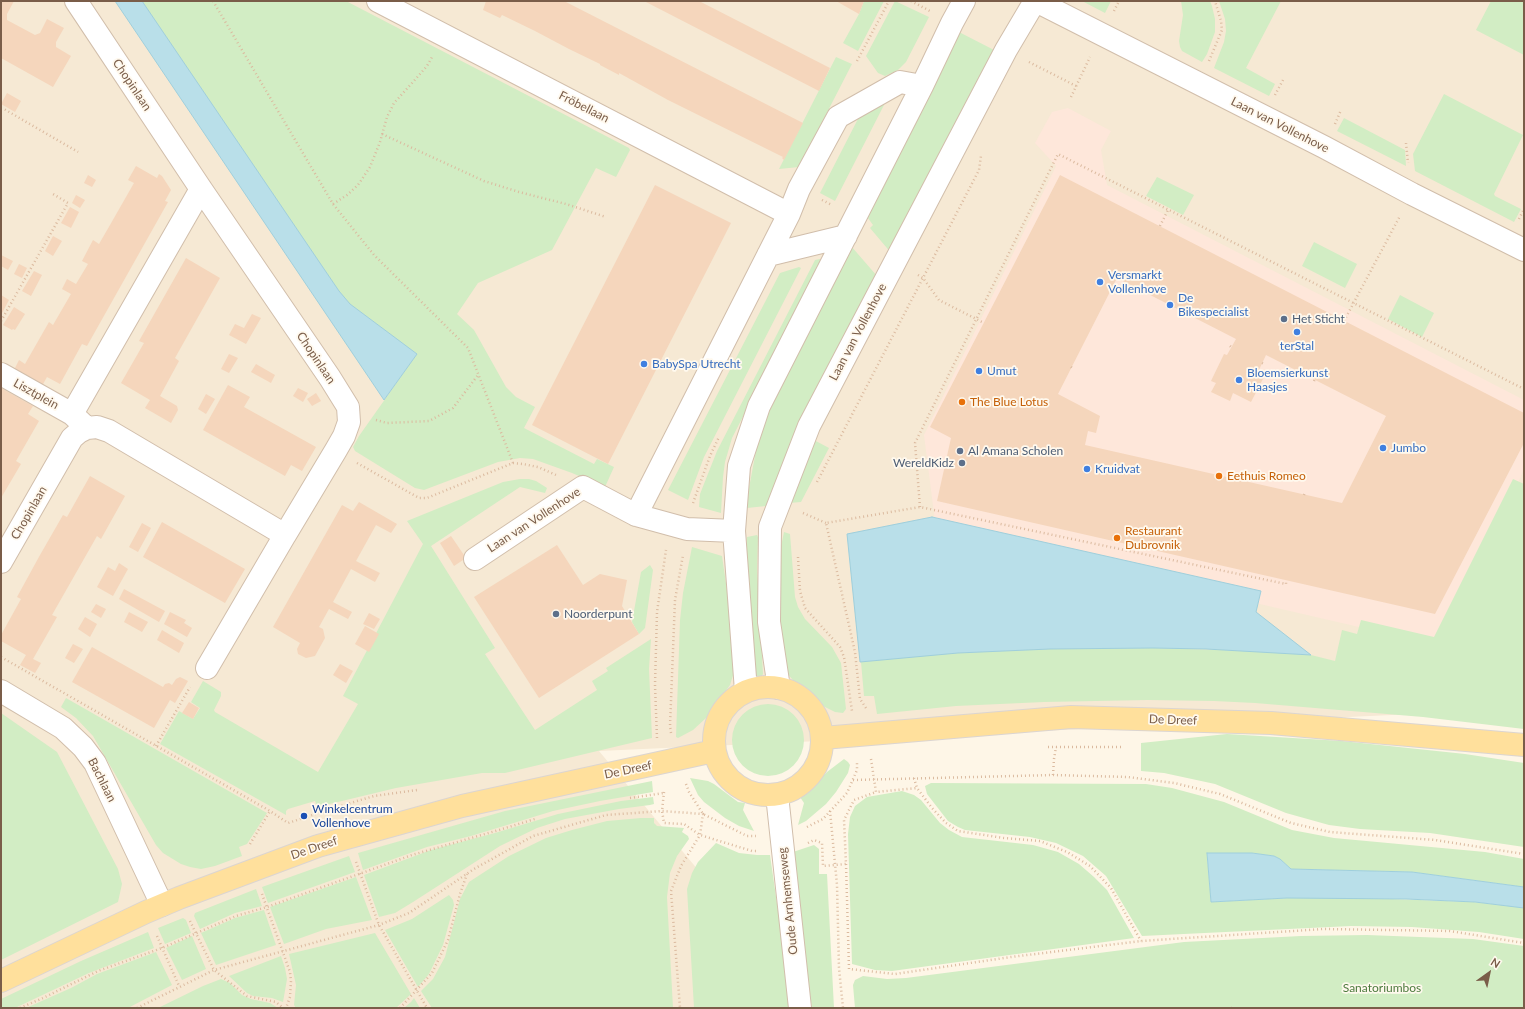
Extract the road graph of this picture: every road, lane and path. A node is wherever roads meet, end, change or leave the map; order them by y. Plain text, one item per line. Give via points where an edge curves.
1 (76, 1) edge
2 (213, 1) edge
3 (378, 1) edge
4 (889, 1) edge
5 (964, 1) edge
6 (1035, 1) edge
7 (1215, 1) edge
8 (444, 35) junction
9 (857, 61) dead end
10 (1199, 83) junction
11 (922, 86) junction
12 (1, 109) edge
13 (382, 134) junction
14 (982, 150) dead end
15 (78, 152) dead end
16 (201, 189) junction
17 (53, 194) dead end
18 (1412, 194) junction
19 (332, 204) junction
20 (1168, 210) junction
21 (789, 214) junction
22 (606, 217) dead end
23 (1160, 226) dead end
24 (846, 236) junction
25 (1524, 250) edge
26 (768, 255) junction
27 (939, 300) dead end
28 (1354, 303) junction
29 (976, 319) junction
30 (1344, 321) dead end
31 (1, 322) edge
32 (984, 323) dead end
33 (1, 374) edge
34 (478, 376) junction
35 (1524, 389) edge
36 (348, 413) junction
37 (80, 421) junction
38 (336, 450) junction
39 (513, 463) junction
40 (816, 485) dead end
41 (583, 487) junction
42 (805, 506) dead end
43 (920, 507) junction
44 (801, 513) dead end
45 (636, 515) junction
46 (680, 528) junction
47 (734, 530) junction
48 (285, 535) junction
49 (797, 554) dead end
50 (475, 559) dead end
51 (1, 562) edge
52 (1286, 580) dead end
53 (1, 657) edge
54 (207, 668) joint
55 (779, 688) junction
56 (1, 691) edge
57 (746, 691) junction
58 (867, 709) dead end
59 (855, 736) junction
60 (823, 738) junction
61 (1524, 745) edge
62 (156, 746) junction
63 (1056, 748) dead end
64 (714, 750) junction
65 (667, 761) junction
66 (871, 761) dead end
67 (1053, 775) junction
68 (914, 778) junction
69 (874, 779) junction
70 (853, 780) dead end
71 (917, 788) junction
72 (777, 795) junction
73 (629, 798) dead end
74 (336, 807) dead end
75 (270, 811) junction
76 (830, 811) dead end
77 (540, 817) dead end
78 (346, 838) junction
79 (1524, 854) edge
80 (846, 864) dead end
81 (252, 871) junction
82 (360, 873) junction
83 (467, 874) junction
84 (162, 905) junction
85 (267, 907) junction
86 (379, 925) junction
87 (1141, 941) junction
88 (1524, 943) edge
89 (283, 951) junction
90 (214, 970) junction
91 (1, 981) edge
92 (416, 991) junction
93 (20, 1008) edge
94 (137, 1008) edge
95 (285, 1008) edge
96 (400, 1008) edge
97 (427, 1008) edge
98 (680, 1008) edge
99 (800, 1008) edge
100 (842, 1008) edge

1 - 16 street, Chopinlaan
2 - 19 path
3 - 8 street, Fröbellaan
4 - 9 path
5 - 11 street
6 - 10 street, Laan van Vollenhove
6 - 55 street, Laan van Vollenhove via 1006,50 809,426 770,527 769,622
7 - 10 path via 1222,30
8 - 13 path via 427,66 394,103
8 - 21 street, Fröbellaan
10 - 18 street, Laan van Vollenhove
11 - 21 street via 900,82 838,117 799,189
11 - 24 street
12 - 15 path
13 - 19 path via 370,166 358,185 348,195
13 - 22 path via 484,181
14 - 40 path via 979,170
16 - 36 street, Chopinlaan via 330,378 348,407
16 - 37 street, Chopinlaan
17 - 31 path via 68,202
18 - 25 street, Laan van Vollenhove
18 - 28 path
19 - 34 path via 374,255 468,348
20 - 23 path
20 - 28 path
20 - 29 path via 1058,154
21 - 26 street
24 - 26 street
24 - 47 street via 759,406 740,466
26 - 45 street
27 - 29 path
28 - 30 path
28 - 35 path
29 - 32 path
29 - 43 path via 915,443
33 - 37 street, Lisztplein
34 - 36 path via 453,408 429,421 387,423
34 - 39 path
36 - 38 street via 344,436
37 - 48 street via 109,431
37 - 51 street, Chopinlaan via 79,432 72,438
38 - 39 path via 419,498 427,498
38 - 48 street
39 - 41 path via 538,467
41 - 45 street, Laan van Vollenhove
41 - 50 street, Laan van Vollenhove
42 - 44 path
43 - 52 path via 1286,584
43 - 58 path via 826,523 855,652 860,699
45 - 46 street, Laan van Vollenhove
46 - 47 street, Laan van Vollenhove
46 - 65 path
46 - 65 path via 667,543 657,612 655,685
47 - 57 street
48 - 54 street
49 - 59 path via 800,591 805,608 840,647 844,657
53 - 62 path
54 - 62 path via 198,672
55 - 57 main road via 760,687
55 - 60 main road via 794,693 809,704 818,720
56 - 84 street, Bachlaan via 63,728 84,747 95,763
57 - 64 main road via 731,701 720,715 714,732
59 - 60 main road, De Dreef
59 - 61 main road, De Dreef via 1071,717 1271,723
60 - 72 main road via 822,754 816,768 805,782 793,790
62 - 75 path
63 - 67 path
64 - 65 main road, De Dreef
64 - 72 main road via 721,768 734,784 754,794
65 - 73 path via 664,793
65 - 78 main road, De Dreef via 462,806
66 - 69 path
67 - 68 path
67 - 79 path via 1128,777 1174,783 1220,794 1291,823 1330,832 1435,840
68 - 69 path
68 - 71 path
69 - 70 path
69 - 71 path via 876,792
71 - 87 path via 946,823 958,831 1040,841 1067,852 1090,866 1111,888
72 - 99 street, Oude Arnhemseweg
74 - 75 path via 288,823
75 - 81 path via 245,852
76 - 100 path via 837,885
77 - 82 path via 432,848
78 - 81 main road, De Dreef
78 - 82 path
80 - 87 path via 849,969 895,974
81 - 84 main road, De Dreef
81 - 85 path
82 - 85 path
82 - 86 path
83 - 86 path via 408,913
83 - 92 path via 448,940 432,973
83 - 98 path via 533,836 606,815 662,811 703,814 700,835 681,866 671,891
84 - 91 main road, De Dreef
85 - 89 path
85 - 93 path via 236,916 162,948 98,971
86 - 89 path
86 - 92 path
87 - 88 path via 1323,929 1450,932
89 - 90 path
89 - 95 path via 291,981 290,997
90 - 94 path
90 - 95 path via 247,996 276,1002
92 - 96 path
92 - 97 path

